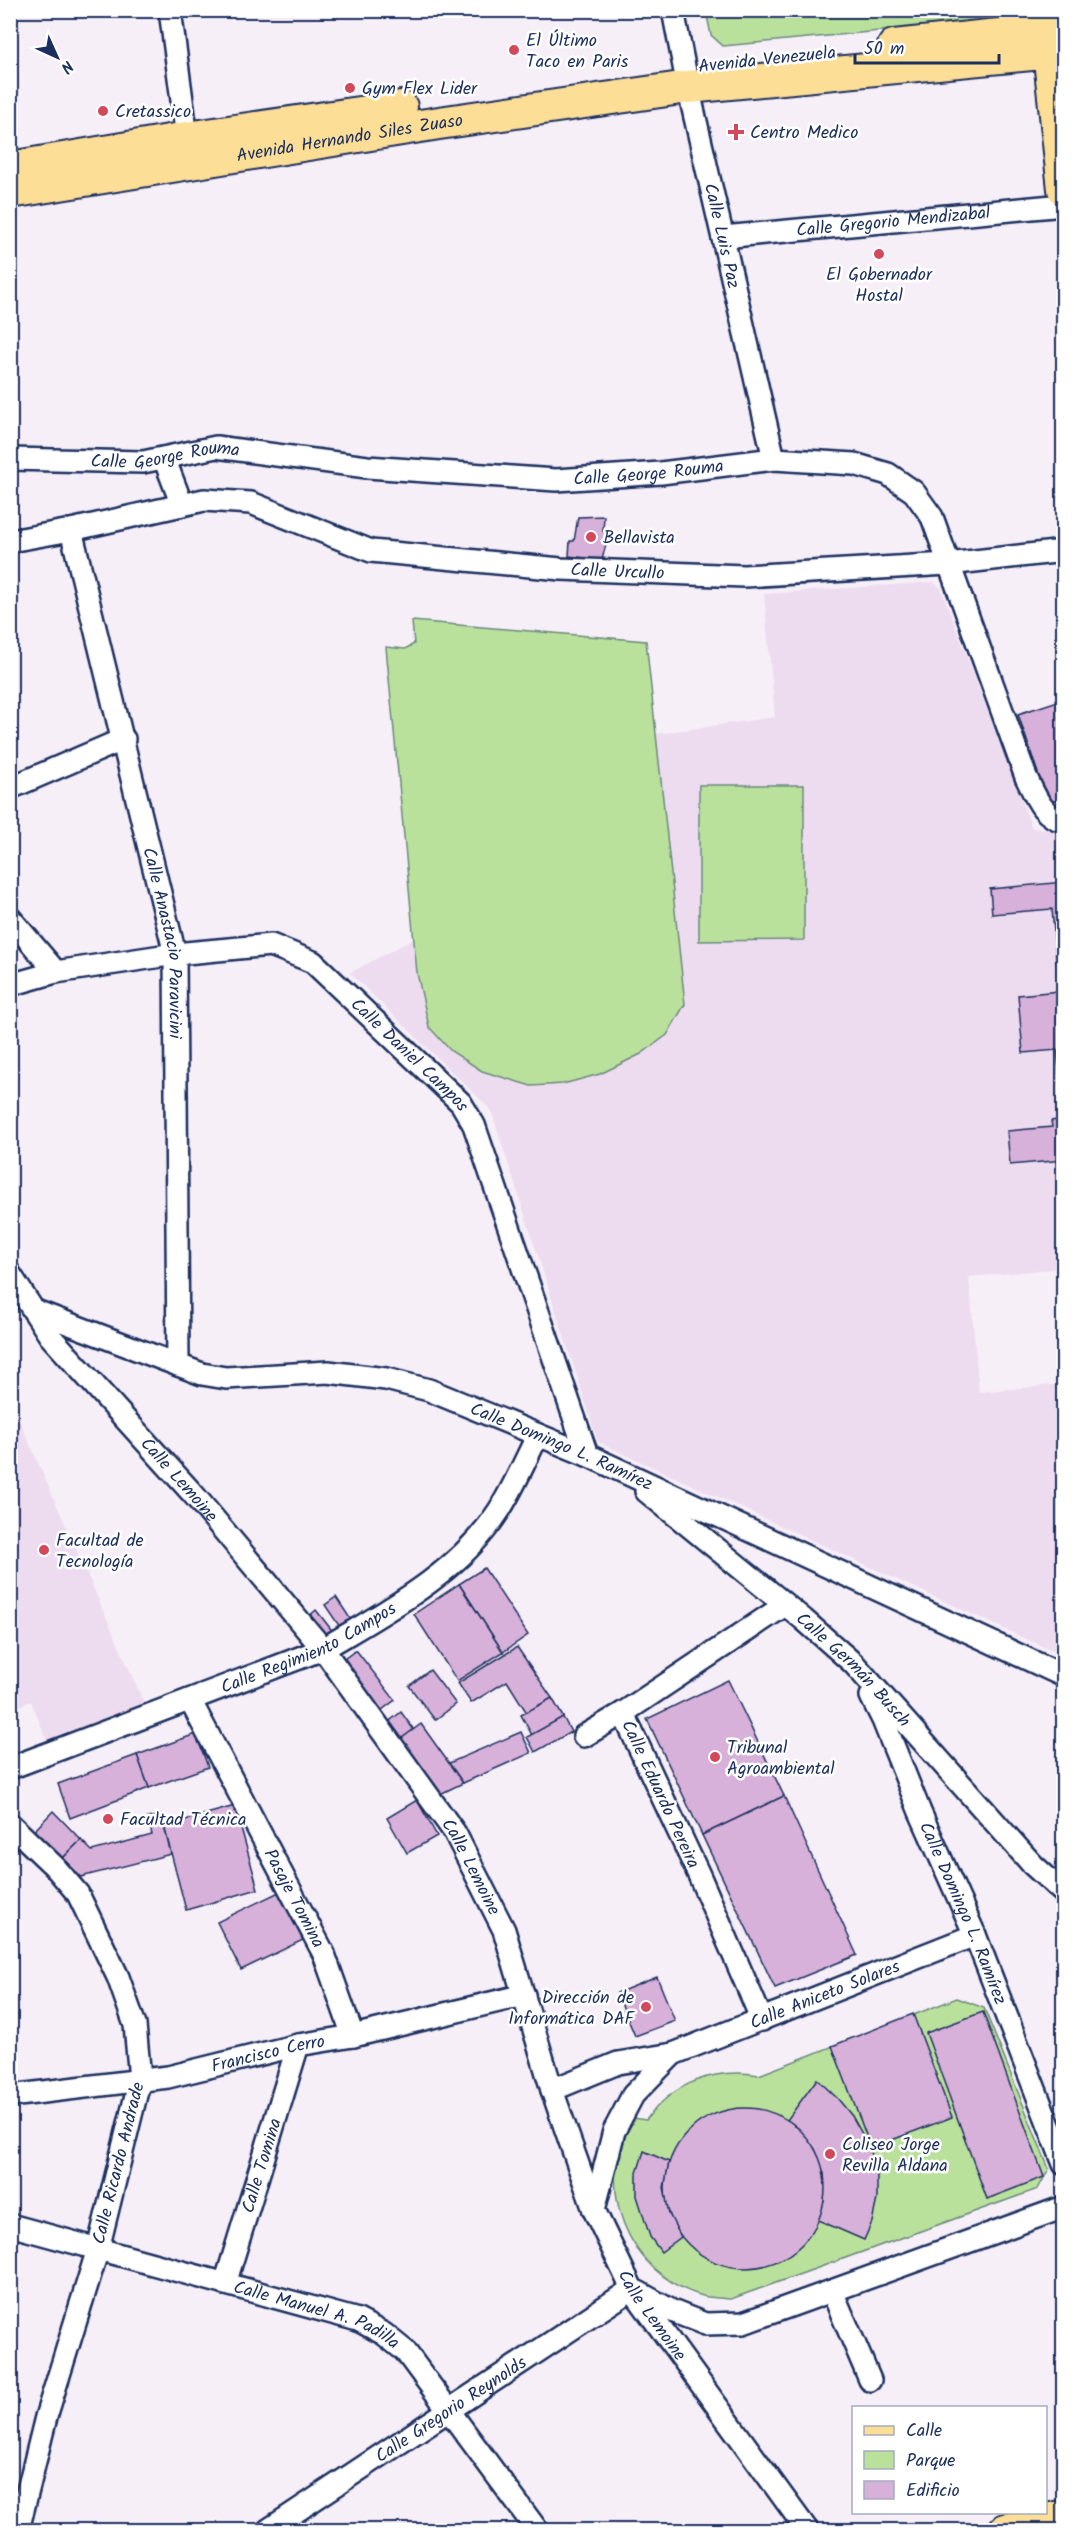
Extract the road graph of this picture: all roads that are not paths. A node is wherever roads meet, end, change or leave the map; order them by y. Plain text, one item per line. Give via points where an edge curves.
1 (170, 10) edge
2 (673, 10) edge
3 (1056, 41) edge
4 (686, 77) junction
5 (192, 150) junction
6 (10, 168) edge
7 (1064, 189) edge
8 (10, 192) edge
9 (1064, 205) edge
10 (723, 237) junction
11 (164, 458) junction
12 (10, 459) edge
13 (774, 459) junction
14 (182, 505) junction
15 (71, 530) junction
16 (10, 541) edge
17 (1064, 551) edge
18 (948, 564) junction
19 (124, 739) junction
20 (10, 788) edge
21 (1064, 821) edge
22 (10, 918) edge
23 (175, 954) junction
24 (56, 972) junction
25 (10, 985) edge
26 (10, 1274) edge
27 (22, 1302) edge
28 (178, 1365) junction
29 (538, 1435) junction
30 (587, 1455) junction
31 (622, 1472) junction
32 (785, 1605) junction
33 (323, 1649) junction
34 (854, 1664) junction
35 (1064, 1676) edge
36 (190, 1700) junction
37 (623, 1713) junction
38 (584, 1736) dead end
39 (10, 1768) edge
40 (10, 1824) edge
41 (1064, 1893) edge
42 (975, 1935) junction
43 (524, 1995) junction
44 (762, 2020) junction
45 (353, 2036) junction
46 (298, 2045) junction
47 (673, 2054) junction
48 (140, 2079) junction
49 (552, 2090) junction
50 (10, 2096) edge
51 (1064, 2164) edge
52 (1064, 2206) edge
53 (594, 2211) junction
54 (10, 2225) edge
55 (98, 2249) junction
56 (225, 2284) junction
57 (632, 2289) junction
58 (832, 2290) junction
59 (870, 2379) dead end
60 (449, 2411) junction
61 (1064, 2516) edge
62 (18, 2530) edge
63 (268, 2530) edge
64 (537, 2530) edge
65 (807, 2530) edge
66 (1005, 2530) edge

1 - 5 street
2 - 4 street, Calle Luis Paz
3 - 4 main road, Avenida Venezuela
3 - 7 main road
4 - 5 main road, Avenida Hernando Siles Zuaso
4 - 10 street, Calle Luis Paz
5 - 6 main road, Avenida Hernando Siles Zuaso
5 - 8 main road, Avenida Hernando Siles Zuaso
9 - 10 street, Calle Gregorio Mendizabal
10 - 13 street, Calle Luis Paz
11 - 12 street, Calle George Rouma via 143,462
11 - 13 street, Calle George Rouma via 216,447 367,467 556,480 661,473
11 - 14 street
13 - 18 street, Calle George Rouma via 854,464 888,474 914,492 932,517
14 - 15 street, Calle Urcullo
14 - 18 street, Calle Urcullo via 204,500 251,503 371,551 561,569 744,576
15 - 16 street, Calle Urcullo
15 - 19 street, Calle Anastacio Paravicini
17 - 18 street, Calle Urcullo
18 - 21 street, Calle George Rouma via 1036,800 1048,814
19 - 20 street
19 - 23 street, Calle Anastacio Paravicini
22 - 24 street
23 - 24 street, Calle Daniel Campos
23 - 28 street, Calle Anastacio Paravicini
23 - 30 street, Calle Daniel Campos via 271,945 313,962 461,1103 474,1125
24 - 25 street, Calle Daniel Campos
26 - 27 street, Calle Lemoine
27 - 28 street, Calle Domingo L. Ramírez
27 - 33 street, Calle Lemoine via 194,1495
28 - 29 street, Calle Domingo L. Ramírez via 226,1378 328,1372 386,1379 429,1390
29 - 30 street, Calle Domingo L. Ramírez
29 - 33 street, Calle Regimiento Campos via 498,1512 473,1544 435,1578
30 - 31 street, Calle Domingo L. Ramírez
31 - 32 street, Calle Germán Busch
31 - 35 street, Calle Domingo L. Ramírez
32 - 34 street, Calle Germán Busch
32 - 37 street, Calle Eduardo Pereira
33 - 36 street, Calle Regimiento Campos
33 - 43 street, Calle Lemoine via 455,1833 504,1930
34 - 41 street, Calle Germán Busch via 1033,1865
34 - 42 street, Calle Domingo L. Ramírez via 884,1720
36 - 39 street, Calle Regimiento Campos
36 - 45 street, Pasaje Tomina via 324,1954
37 - 38 street
37 - 44 street, Calle Eduardo Pereira
40 - 48 street, Calle Ricardo Andrade via 55,1867 82,1904 118,1977 135,2025
42 - 44 street, Calle Aniceto Solares
42 - 51 street, Calle Domingo L. Ramírez
43 - 45 street, Francisco Cerro
43 - 49 street, Calle Lemoine
44 - 47 street, Calle Aniceto Solares
45 - 46 street, Francisco Cerro
46 - 48 street, Francisco Cerro via 168,2077
46 - 56 street, Calle Tomina
47 - 49 street, Calle Aniceto Solares via 618,2063
47 - 53 street, Calle Aniceto Solares via 633,2095 614,2131
48 - 50 street, Francisco Cerro
48 - 55 street, Calle Ricardo Andrade
49 - 53 street, Calle Lemoine
52 - 58 street
53 - 57 street, Calle Lemoine
54 - 55 street, Calle Manuel A. Padilla
55 - 56 street, Calle Manuel A. Padilla
55 - 62 street, Calle Ricardo Andrade via 46,2417
56 - 60 street, Calle Manuel A. Padilla via 358,2320 384,2334 405,2351
57 - 58 street via 705,2324 743,2323
57 - 60 street, Calle Gregorio Reynolds
57 - 65 street, Calle Lemoine
58 - 59 street
60 - 63 street, Calle Gregorio Reynolds
60 - 64 street, Calle Manuel A. Padilla
61 - 66 main road

